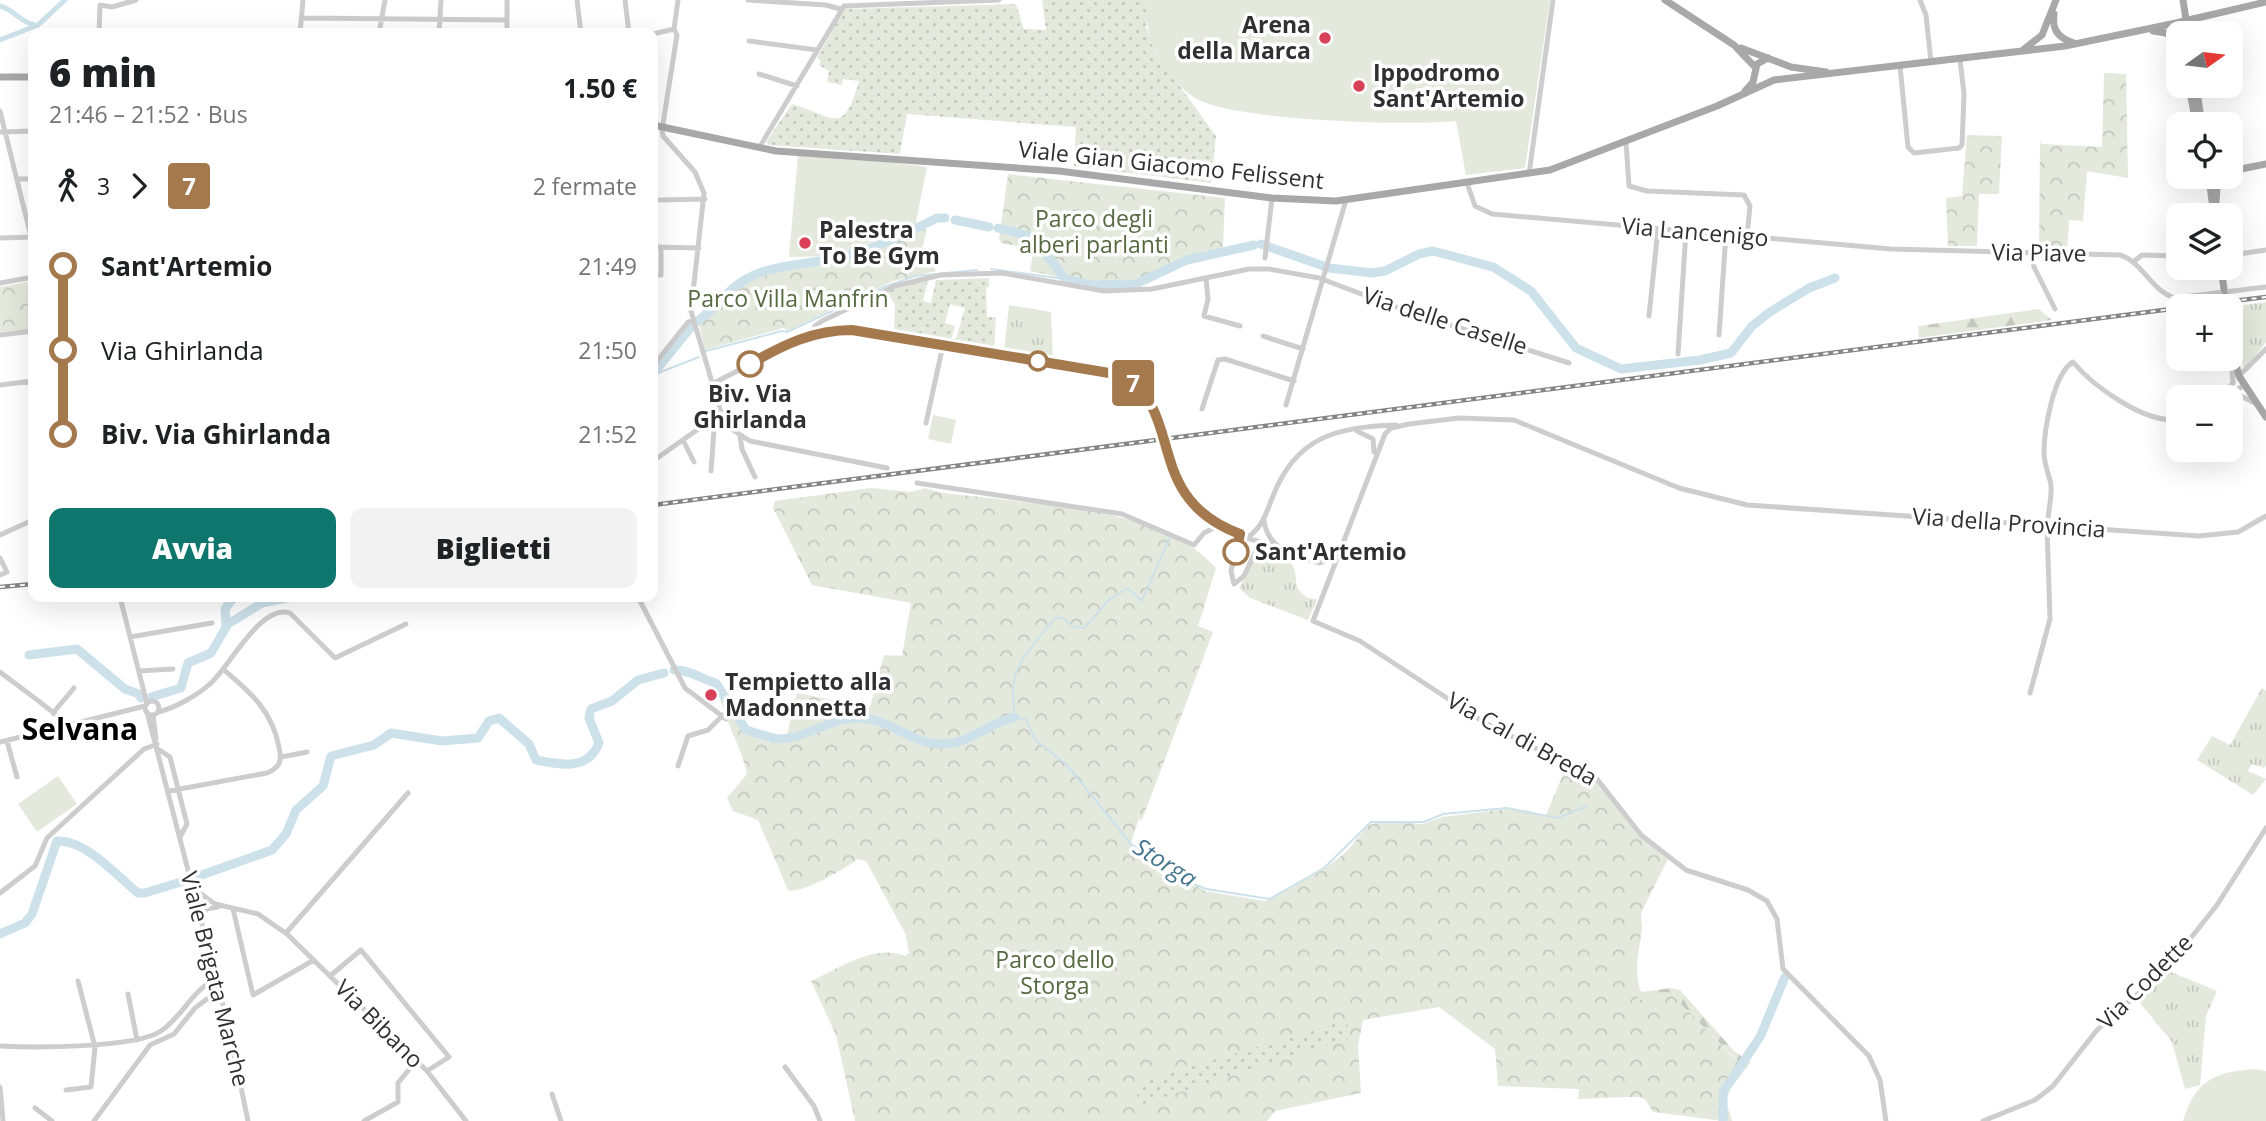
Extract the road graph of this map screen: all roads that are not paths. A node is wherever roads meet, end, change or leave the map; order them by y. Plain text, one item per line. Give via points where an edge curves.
1 (136, 0) edge
2 (303, 0) edge
3 (385, 0) edge
4 (441, 0) edge
5 (507, 0) edge
6 (577, 0) edge
7 (625, 0) edge
8 (678, 0) edge
9 (748, 0) edge
10 (996, 0) edge
11 (1552, 0) edge
12 (1665, 0) edge
13 (1920, 0) edge
14 (2183, 0) edge
15 (2266, 2) edge
16 (2055, 4) edge
17 (841, 9) junction
18 (300, 18) junction
19 (382, 18) junction
20 (440, 18) junction
21 (507, 20) junction
22 (2186, 21) edge
23 (99, 28) edge
24 (300, 28) edge
25 (380, 28) edge
26 (439, 28) edge
27 (507, 28) edge
28 (580, 28) edge
29 (628, 28) edge
30 (2145, 30) junction
31 (676, 32) junction
32 (2166, 33) edge
33 (658, 34) edge
34 (749, 41) dead end
35 (2078, 44) junction
36 (1734, 46) junction
37 (817, 50) junction
38 (2012, 53) junction
39 (1769, 58) junction
40 (1960, 59) junction
41 (1931, 62) junction
42 (1778, 63) junction
43 (1900, 66) junction
44 (1756, 69) junction
45 (1836, 72) junction
46 (760, 74) dead end
47 (1818, 76) junction
48 (28, 77) edge
49 (2, 78) edge
50 (1773, 81) junction
51 (797, 86) junction
52 (1717, 106) junction
53 (0, 111) edge
54 (658, 126) edge
55 (662, 127) junction
56 (673, 130) junction
57 (3, 131) edge
58 (28, 131) edge
59 (768, 131) junction
60 (1626, 142) junction
61 (669, 144) junction
62 (740, 145) junction
63 (759, 148) junction
64 (2266, 164) edge
65 (2243, 166) edge
66 (2247, 166) junction
67 (2243, 167) edge
68 (1529, 174) junction
69 (17, 179) junction
70 (28, 179) edge
71 (1467, 183) junction
72 (1272, 198) junction
73 (705, 199) junction
74 (1346, 200) junction
75 (660, 201) dead end
76 (27, 221) junction
77 (28, 224) edge
78 (1658, 229) junction
79 (1686, 231) junction
80 (1726, 234) junction
81 (1747, 236) junction
82 (28, 237) edge
83 (0, 238) edge
84 (12, 238) junction
85 (661, 247) joint
86 (699, 248) junction
87 (1942, 250) joint
88 (2266, 250) edge
89 (2031, 252) junction
90 (2243, 253) edge
91 (2166, 256) edge
92 (1265, 258) junction
93 (2133, 262) junction
94 (1258, 269) junction
95 (1269, 269) junction
96 (658, 275) edge
97 (28, 278) edge
98 (1206, 279) junction
99 (1322, 279) junction
100 (2223, 280) edge
101 (0, 283) edge
102 (2266, 287) edge
103 (2225, 294) dead end
104 (2054, 309) dead end
105 (1649, 316) dead end
106 (693, 320) junction
107 (1240, 326) dead end
108 (28, 332) edge
109 (813, 332) junction
110 (0, 335) edge
111 (1719, 335) dead end
112 (1263, 336) dead end
113 (943, 345) junction
114 (1303, 349) junction
115 (2266, 349) edge
116 (1678, 354) dead end
117 (658, 360) edge
118 (1569, 363) dead end
119 (2238, 371) edge
120 (2239, 376) junction
121 (713, 381) junction
122 (1294, 381) junction
123 (28, 382) edge
124 (0, 385) edge
125 (2244, 385) joint
126 (2243, 397) edge
127 (2255, 403) junction
128 (1286, 405) dead end
129 (1202, 409) dead end
130 (721, 412) junction
131 (715, 416) junction
132 (2266, 416) edge
133 (2166, 418) edge
134 (926, 423) dead end
135 (1409, 424) junction
136 (1348, 431) junction
137 (1161, 434) dead end
138 (740, 436) junction
139 (682, 440) junction
140 (1165, 446) dead end
141 (658, 457) edge
142 (695, 462) dead end
143 (1372, 462) junction
144 (887, 468) dead end
145 (711, 471) dead end
146 (755, 477) dead end
147 (917, 483) dead end
148 (2266, 516) edge
149 (1204, 517) junction
150 (2048, 517) dead end
151 (1264, 520) junction
152 (28, 522) edge
153 (1220, 525) junction
154 (2047, 526) junction
155 (1204, 533) junction
156 (1240, 534) junction
157 (0, 535) edge
158 (1248, 537) junction
159 (1259, 542) junction
160 (1276, 546) junction
161 (1339, 554) junction
162 (0, 558) edge
163 (1320, 563) junction
164 (0, 575) edge
165 (1329, 581) junction
166 (121, 602) edge
167 (641, 602) edge
168 (212, 623) dead end
169 (407, 624) dead end
170 (130, 637) junction
171 (173, 669) dead end
172 (223, 669) junction
173 (139, 671) junction
174 (0, 672) edge
175 (74, 688) dead end
176 (2030, 693) dead end
177 (149, 709) junction
178 (53, 713) junction
179 (67, 726) junction
180 (3, 741) edge
181 (157, 745) junction
182 (307, 752) dead end
183 (281, 757) junction
184 (678, 766) dead end
185 (17, 777) dead end
186 (178, 789) junction
187 (169, 791) junction
188 (408, 793) dead end
189 (2266, 828) edge
190 (180, 836) junction
191 (193, 889) junction
192 (0, 893) edge
193 (205, 899) junction
194 (197, 902) junction
195 (214, 907) junction
196 (225, 907) junction
197 (233, 909) junction
198 (201, 919) junction
199 (286, 933) junction
200 (314, 960) junction
201 (330, 976) junction
202 (216, 979) junction
203 (78, 981) dead end
204 (219, 990) junction
205 (128, 993) dead end
206 (150, 1037) junction
207 (137, 1040) junction
208 (94, 1043) junction
209 (150, 1045) junction
210 (0, 1046) edge
211 (416, 1061) junction
212 (785, 1067) dead end
213 (427, 1071) junction
214 (0, 1087) edge
215 (66, 1090) dead end
216 (552, 1094) dead end
217 (35, 1108) dead end
218 (4, 1121) edge
219 (52, 1121) edge
220 (94, 1121) edge
221 (248, 1121) edge
222 (364, 1121) edge
223 (466, 1121) edge
224 (561, 1121) edge
225 (820, 1121) edge
226 (1886, 1121) edge
227 (1983, 1121) edge

1 - 23 street via 112,7 100,5
2 - 18 street
3 - 19 street
4 - 20 street
5 - 21 street
6 - 28 street
7 - 29 street
8 - 31 street
9 - 17 street
10 - 17 street via 847,5
11 - 68 street
12 - 36 main road
13 - 41 street
14 - 22 main road
15 - 30 main road, Viale Gian Giacomo Felissent, bridge
16 - 35 main road via 2057,34
16 - 38 main road via 2037,41
17 - 37 street
18 - 19 street
18 - 24 street
19 - 20 street
19 - 25 street
20 - 21 street
20 - 26 street
21 - 27 street
30 - 32 main road
30 - 35 main road, Viale Gian Giacomo Felissent
31 - 33 street
31 - 55 street
34 - 37 street
35 - 38 main road, Viale Gian Giacomo Felissent
36 - 39 main road
36 - 44 main road
37 - 51 street
38 - 40 main road, Viale Gian Giacomo Felissent
39 - 42 main road, Viale Gian Giacomo Felissent
39 - 44 main road, Viale Gian Giacomo Felissent via 1762,59
40 - 41 main road, Viale Gian Giacomo Felissent
40 - 43 street via 1964,101 1959,148 1909,151
41 - 43 main road, Viale Gian Giacomo Felissent
42 - 45 main road, Viale Gian Giacomo Felissent via 1804,71
42 - 50 main road via 1780,72
43 - 45 main road, Viale Gian Giacomo Felissent
44 - 50 main road via 1761,80
44 - 52 main road, Viale Gian Giacomo Felissent via 1749,88
45 - 47 main road, Viale Gian Giacomo Felissent
46 - 51 street
47 - 50 main road, Viale Gian Giacomo Felissent
47 - 52 main road
48 - 49 main road
50 - 52 main road, Viale Gian Giacomo Felissent
51 - 59 street
52 - 60 main road, Viale Gian Giacomo Felissent
53 - 57 street
54 - 55 main road, Viale Gian Giacomo Felissent
55 - 56 main road, Viale Gian Giacomo Felissent
55 - 61 street
56 - 61 street
56 - 62 main road, Viale Gian Giacomo Felissent
57 - 58 street
57 - 69 street
59 - 62 street
59 - 63 street
60 - 68 main road, Viale Gian Giacomo Felissent
60 - 81 street via 1629,186 1647,191 1744,195 1749,206
61 - 73 street via 700,180
62 - 63 main road, Viale Gian Giacomo Felissent
63 - 72 main road, Viale Gian Giacomo Felissent via 1059,171
64 - 66 main road
65 - 66 main road
66 - 67 main road
68 - 71 main road, Viale Gian Giacomo Felissent
69 - 70 street
69 - 76 street
71 - 74 main road, Viale Gian Giacomo Felissent
71 - 78 street, Via Lancenigo via 1475,206 1486,214
72 - 74 main road, Viale Gian Giacomo Felissent
72 - 92 street
73 - 75 street
73 - 86 street
74 - 99 street
76 - 77 street
76 - 84 street via 23,231
78 - 79 street, Via Lancenigo
78 - 105 street
79 - 80 street, Via Lancenigo
79 - 116 street
80 - 81 street, Via Lancenigo
80 - 111 street
81 - 87 street, Via Lancenigo
82 - 84 street
83 - 84 street
85 - 86 street
85 - 96 street
86 - 106 street via 691,298
87 - 89 street, Via Piave
88 - 90 street
89 - 93 street, Via Piave via 2120,255
89 - 104 street
91 - 93 street, Via Piave via 2142,255
92 - 94 street
92 - 95 street
93 - 102 street via 2164,294 2184,298
94 - 95 street, Via delle Caselle
94 - 98 street, Via delle Caselle
95 - 99 street, Via delle Caselle
97 - 101 street
98 - 107 street via 1204,316
98 - 109 street, Via delle Caselle via 1152,289 1104,291 997,273 932,276 884,291 822,321
99 - 114 street
99 - 118 street, Via delle Caselle
100 - 103 main road
106 - 117 street
106 - 121 street
108 - 110 street
109 - 113 street via 860,331
109 - 121 street
112 - 114 street
113 - 134 street
113 - 137 street via 1110,371 1133,383 1150,404
114 - 122 street
115 - 120 street
119 - 120 main road
120 - 125 main road
121 - 130 street
122 - 128 street
122 - 129 street via 1218,360
123 - 124 street
125 - 127 main road
126 - 127 street
127 - 132 main road
130 - 131 street
130 - 138 street
131 - 139 street
131 - 145 street
133 - 150 street via 2130,406 2096,385 2073,362 2067,366 2054,393 2046,433 2044,458 2051,492
135 - 136 street, Via della Provincia
135 - 143 street via 1391,428
135 - 154 street, Via della Provincia via 1482,416 1514,420 1679,488 1747,505
136 - 143 street via 1365,432 1373,439
136 - 151 street, Via della Provincia via 1320,438 1296,454 1279,479
138 - 144 street
138 - 146 street
139 - 141 street
139 - 142 street
140 - 149 street via 1183,494
143 - 161 street
147 - 155 street via 1122,514 1194,545
148 - 154 street, Via della Provincia via 2251,527 2223,535
149 - 153 street
149 - 155 street
151 - 158 street
151 - 160 street
152 - 157 street
153 - 155 street
153 - 156 street
154 - 176 street via 2050,619
156 - 158 street
156 - 159 street via 1231,571 1234,584 1244,576
158 - 159 street
159 - 160 street
160 - 163 street
161 - 163 street
161 - 165 street
162 - 164 street via 7,572
163 - 165 street
165 - 226 street, Via Cal di Breda via 1313,621 1360,641 1485,723 1597,779 1640,835 1686,870 1761,896 1777,919 1780,963 1789,978 1869,1056 1880,1080
166 - 170 street, Viale Brigata Marche
167 - 184 street via 685,688 724,717 708,730 688,736
168 - 170 street
169 - 172 street via 333,658 283,611 261,622
170 - 173 street, Viale Brigata Marche
171 - 173 street
172 - 177 street via 205,687 167,709
172 - 183 street via 264,708
173 - 177 street, Viale Brigata Marche
174 - 178 street
175 - 178 street
177 - 179 street
177 - 181 street, Viale Brigata Marche
178 - 179 street
179 - 180 street
180 - 185 street
181 - 186 street, Viale Brigata Marche via 170,757
181 - 187 street, Viale Brigata Marche
181 - 192 street via 145,749 47,838 36,866
182 - 183 street
183 - 186 street via 277,768 267,773
186 - 187 street
186 - 190 street, Viale Brigata Marche via 187,824
187 - 190 street, Viale Brigata Marche
188 - 199 street
189 - 227 street, Via Codette via 2217,905 2167,968 2097,1030 2042,1096
190 - 191 street, Viale Brigata Marche
191 - 193 street, Via Bibano
191 - 194 street, Viale Brigata Marche
193 - 194 street
193 - 196 street, Via Bibano
194 - 195 street, Via Bibano
194 - 198 street, Viale Brigata Marche
195 - 196 street, Via Bibano
195 - 198 street via 206,909
196 - 197 street, Via Bibano
197 - 199 street, Via Bibano via 258,915
197 - 200 street via 253,995
198 - 202 street, Viale Brigata Marche
199 - 200 street, Via Bibano
200 - 201 street, Via Bibano
201 - 211 street, Via Bibano
201 - 213 street via 361,950 449,1057
202 - 204 street, Viale Brigata Marche
202 - 206 street via 169,1025
203 - 208 street
204 - 209 street via 195,1008 174,1034
204 - 221 street, Viale Brigata Marche
205 - 207 street
206 - 207 street
206 - 209 street
207 - 208 street
208 - 210 street
208 - 215 street via 91,1087
209 - 220 street
211 - 213 street, Via Bibano
211 - 222 street, Via Bibano via 398,1083 398,1102
212 - 225 street
213 - 223 street, Via Bibano
214 - 218 street
216 - 224 street
217 - 219 street

